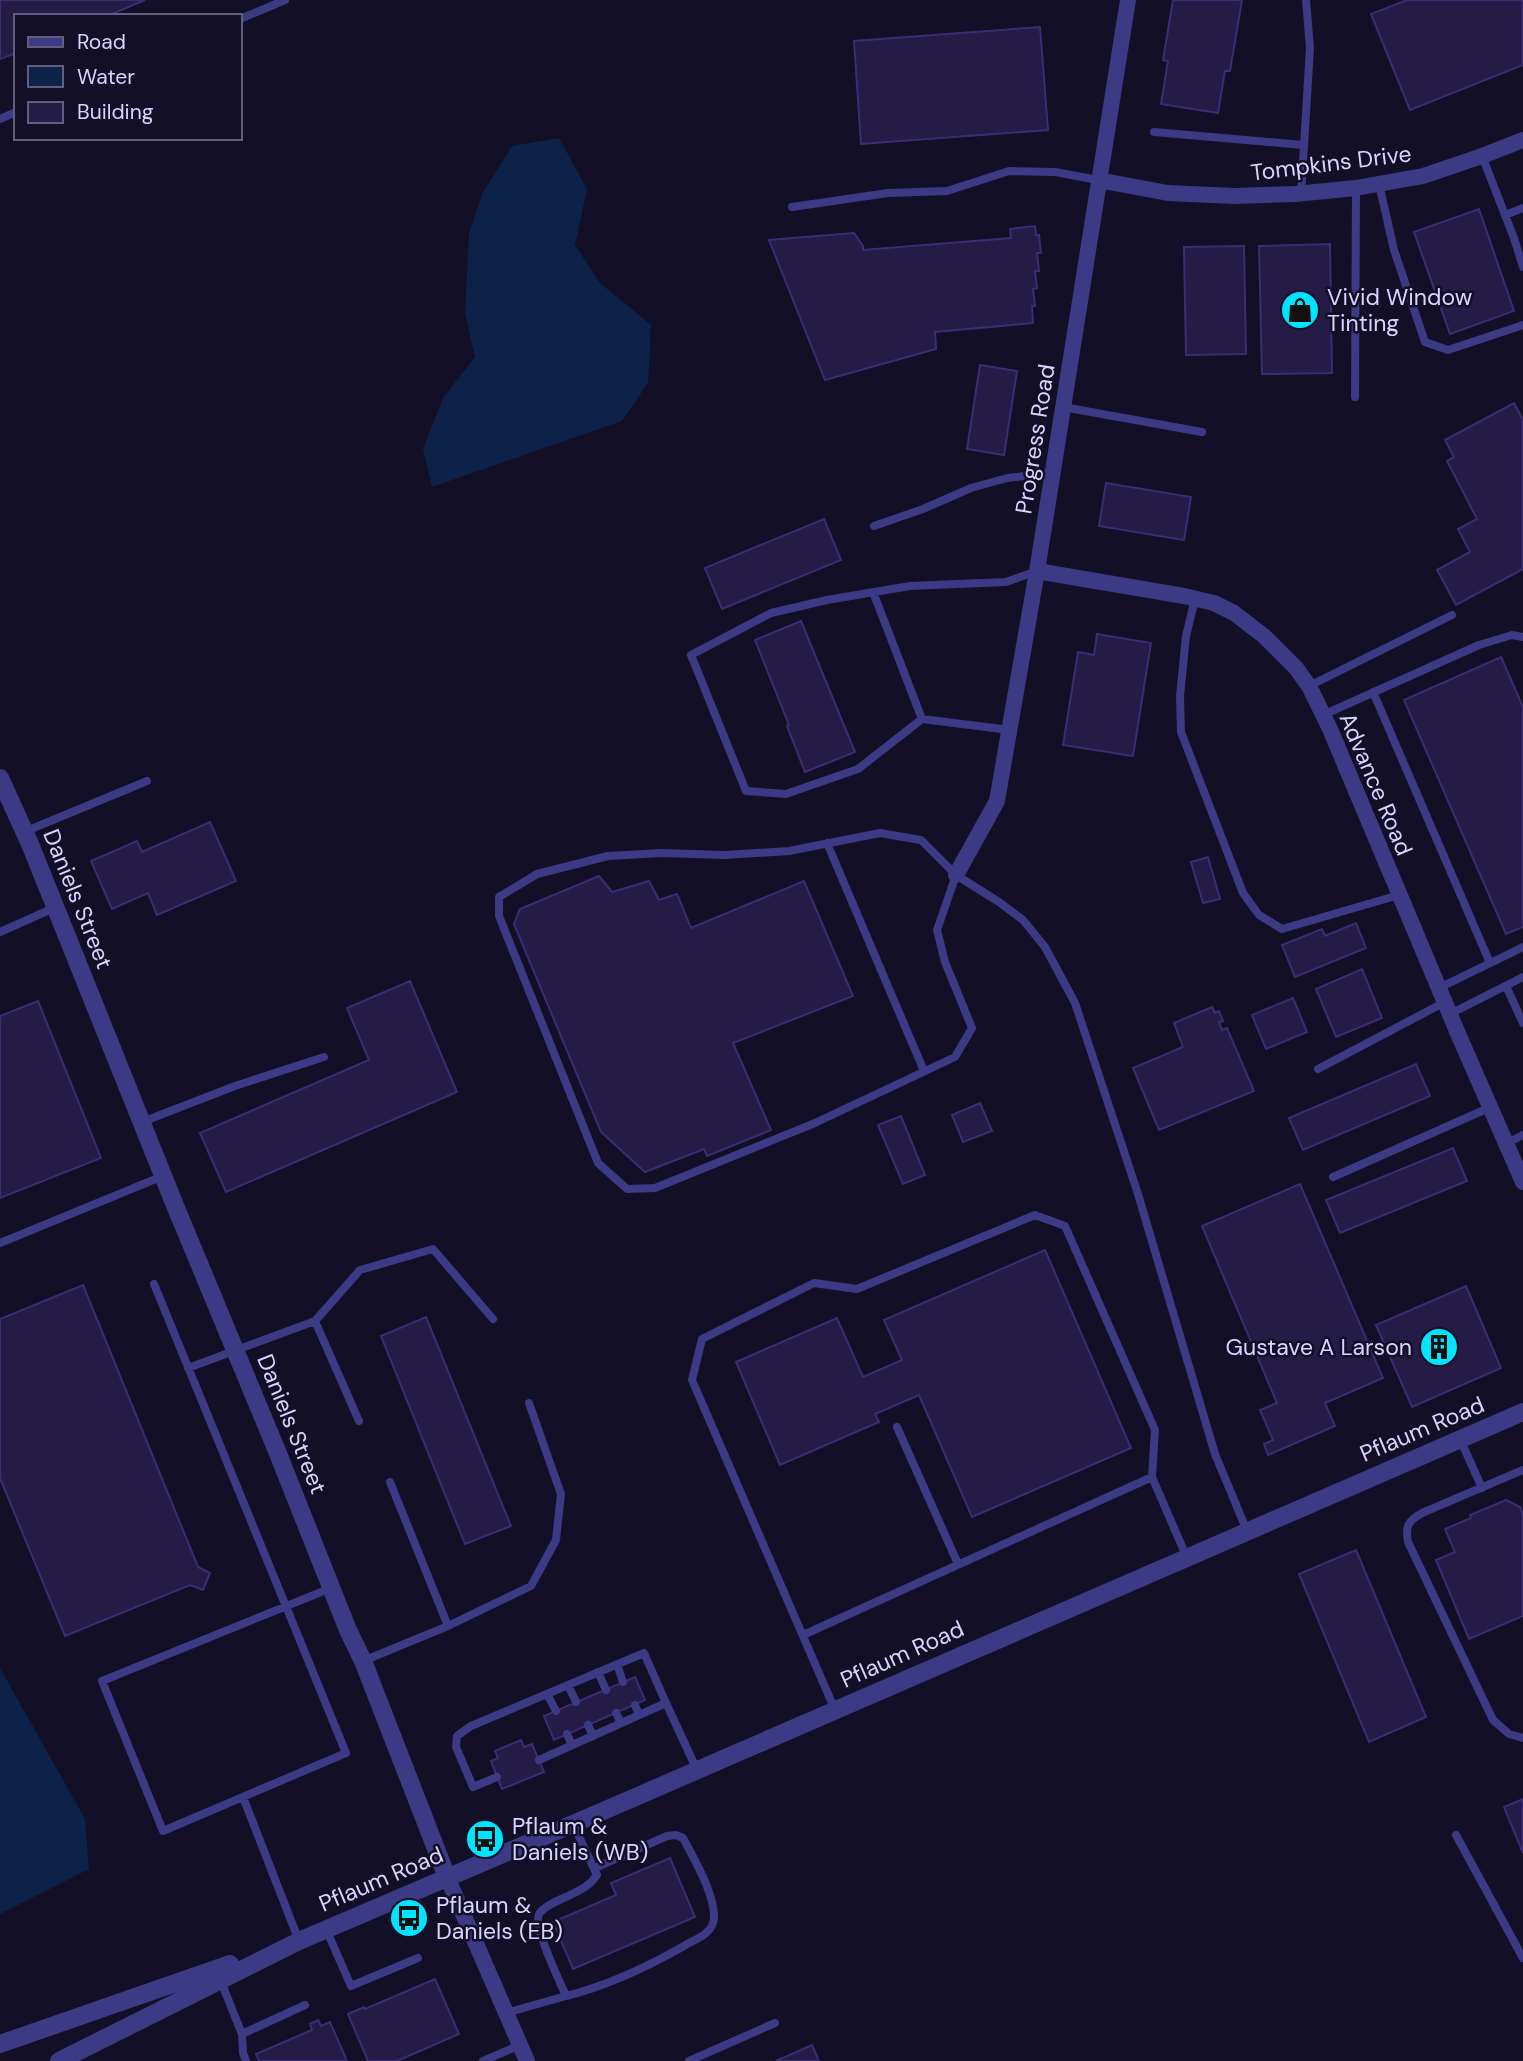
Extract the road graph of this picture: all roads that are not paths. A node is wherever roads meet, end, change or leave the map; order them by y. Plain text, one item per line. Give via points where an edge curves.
1 (285, 0) edge
2 (1128, 0) edge
3 (1306, 0) edge
4 (242, 18) edge
5 (1154, 132) dead end
6 (1523, 140) edge
7 (1304, 145) junction
8 (1482, 156) junction
9 (1098, 180) junction
10 (1379, 184) junction
11 (1356, 188) junction
12 (1301, 194) junction
13 (792, 207) dead end
14 (1523, 208) edge
15 (1505, 215) junction
16 (1523, 267) edge
17 (1523, 326) edge
18 (1354, 397) dead end
19 (1063, 407) junction
20 (1202, 432) dead end
21 (1052, 473) junction
22 (874, 526) dead end
23 (1037, 570) junction
24 (873, 592) junction
25 (1195, 599) junction
26 (1452, 615) dead end
27 (1523, 637) edge
28 (1309, 686) junction
29 (1373, 692) junction
30 (1323, 715) junction
31 (922, 719) junction
32 (1011, 730) junction
33 (0, 778) edge
34 (147, 780) dead end
35 (24, 832) junction
36 (827, 843) junction
37 (956, 875) junction
38 (1399, 895) junction
39 (56, 907) junction
40 (0, 932) edge
41 (1523, 947) edge
42 (1490, 963) junction
43 (1523, 977) edge
44 (1506, 986) junction
45 (1444, 1001) junction
46 (1523, 1023) edge
47 (324, 1057) dead end
48 (1318, 1069) dead end
49 (924, 1071) junction
50 (1491, 1107) junction
51 (142, 1122) junction
52 (1523, 1135) edge
53 (1507, 1143) junction
54 (163, 1176) junction
55 (1333, 1177) dead end
56 (1523, 1182) edge
57 (0, 1243) edge
58 (154, 1284) dead end
59 (493, 1319) dead end
60 (315, 1321) junction
61 (236, 1352) junction
62 (188, 1368) junction
63 (529, 1402) dead end
64 (1523, 1412) edge
65 (359, 1421) dead end
66 (897, 1427) dead end
67 (1460, 1439) junction
68 (1523, 1470) edge
69 (1152, 1477) junction
70 (390, 1482) dead end
71 (1482, 1488) junction
72 (1247, 1531) junction
73 (1186, 1558) junction
74 (958, 1564) junction
75 (331, 1587) junction
76 (287, 1606) junction
77 (448, 1626) junction
78 (803, 1635) junction
79 (363, 1661) junction
80 (617, 1664) junction
81 (598, 1672) junction
82 (624, 1682) dead end
83 (568, 1685) junction
84 (606, 1690) dead end
85 (547, 1694) junction
86 (576, 1702) dead end
87 (666, 1703) junction
88 (635, 1705) dead end
89 (835, 1710) junction
90 (556, 1711) dead end
91 (616, 1713) dead end
92 (639, 1715) junction
93 (621, 1723) junction
94 (588, 1725) dead end
95 (567, 1734) dead end
96 (593, 1736) junction
97 (1523, 1738) edge
98 (572, 1745) junction
99 (539, 1760) dead end
100 (697, 1770) junction
101 (497, 1777) dead end
102 (243, 1797) junction
103 (573, 1824) junction
104 (1455, 1835) dead end
105 (595, 1868) junction
106 (447, 1877) junction
107 (326, 1929) junction
108 (299, 1941) junction
109 (418, 1958) dead end
110 (1523, 1958) edge
111 (220, 1979) junction
112 (566, 1996) junction
113 (305, 2005) dead end
114 (506, 2013) junction
115 (775, 2023) dead end
116 (242, 2034) junction
117 (0, 2044) edge
118 (520, 2045) junction
119 (59, 2061) edge
120 (246, 2061) edge
121 (483, 2061) edge
122 (527, 2061) edge
123 (689, 2061) edge

1 - 4 lane
2 - 9 street, Progress Road
3 - 7 lane via 1310,48
5 - 7 lane
6 - 8 street, Tompkins Drive
7 - 12 lane
8 - 10 street, Tompkins Drive via 1423,176
8 - 15 lane
9 - 12 street, Tompkins Drive via 1168,193
9 - 13 lane via 1055,172 1009,171 947,191 888,193
9 - 19 street, Progress Road
10 - 11 street, Tompkins Drive
10 - 17 lane via 1394,250 1425,342 1448,350
11 - 12 street, Tompkins Drive
11 - 18 lane
14 - 15 lane
15 - 16 lane
19 - 20 lane
19 - 21 street, Progress Road
21 - 22 lane via 971,488
21 - 23 street, Progress Road
23 - 24 lane via 1006,582
23 - 25 street, Advance Road
23 - 32 street, Progress Road
24 - 31 lane
24 - 31 lane via 771,613 691,655 746,791 786,794 858,769
25 - 28 street, Advance Road via 1234,613 1264,636
25 - 38 lane via 1186,636 1181,732 1243,893 1259,915 1282,929
26 - 28 lane
27 - 29 lane via 1513,635 1479,645
28 - 30 street, Advance Road
29 - 30 lane
29 - 42 lane
30 - 38 street, Advance Road
31 - 32 lane
32 - 37 street, Progress Road via 998,801
33 - 35 street, Daniels Street
34 - 35 lane
35 - 39 street, Daniels Street
36 - 37 lane via 880,833 921,840
36 - 49 lane
36 - 49 lane via 789,851 725,855 608,856 537,874 499,897 499,916 598,1163 627,1189 655,1188 815,1123
37 - 49 lane via 937,930 972,1028 955,1057
37 - 72 lane via 1023,920 1045,947 1074,1003 1138,1194 1215,1454
38 - 45 street, Advance Road
39 - 40 lane
39 - 51 street, Daniels Street
41 - 42 lane
42 - 45 lane
43 - 44 lane
44 - 45 lane
44 - 46 lane
45 - 48 lane
45 - 50 street, Advance Road
47 - 51 lane
50 - 53 street, Advance Road
50 - 55 lane
51 - 54 street, Daniels Street
52 - 53 lane
53 - 56 street, Advance Road
54 - 57 lane
54 - 61 street, Daniels Street
58 - 62 lane
59 - 60 lane via 433,1250 360,1270
60 - 61 lane
60 - 65 lane
61 - 62 lane
61 - 75 street, Daniels Street
62 - 76 lane
63 - 77 lane via 561,1494 556,1540 531,1586
64 - 67 street, Pflaum Road
66 - 74 lane
67 - 71 lane
67 - 72 street, Pflaum Road
68 - 71 lane
69 - 73 lane
69 - 74 lane
69 - 78 lane via 1155,1430 1065,1226 1035,1215 857,1289 814,1283 702,1339 692,1380
70 - 77 lane
71 - 97 lane via 1411,1520 1406,1530 1493,1720 1509,1734
72 - 73 street, Pflaum Road
73 - 89 street, Pflaum Road
74 - 78 lane
75 - 76 lane
75 - 79 street, Daniels Street
76 - 102 lane via 346,1753
76 - 102 lane via 102,1681 163,1831
77 - 79 lane
78 - 89 lane
79 - 106 street, Daniels Street
80 - 81 lane
80 - 82 lane
80 - 87 lane via 644,1653
81 - 83 lane
81 - 84 lane
83 - 85 lane
83 - 86 lane
85 - 90 lane
85 - 101 lane via 457,1736 456,1747 473,1787
87 - 92 lane
87 - 100 lane
88 - 92 lane
89 - 100 street, Pflaum Road
91 - 93 lane
92 - 93 lane
93 - 96 lane
94 - 96 lane
95 - 98 lane
96 - 98 lane
98 - 99 lane
100 - 103 street, Pflaum Road
102 - 108 lane
103 - 105 lane
103 - 106 street, Pflaum Road
104 - 110 lane
105 - 112 lane via 597,1875 591,1884 549,1905 537,1920
105 - 112 lane via 667,1836 683,1838 708,1890 714,1920 708,1932 661,1959
106 - 107 street, Pflaum Road
106 - 114 street, Daniels Street
107 - 108 street, Pflaum Road
107 - 109 lane via 351,1986
108 - 111 street, Pflaum Road
108 - 117 street, Pflaum Road
111 - 116 lane
111 - 119 street, Pflaum Road
112 - 114 lane
113 - 116 lane
114 - 118 street, Daniels Street
115 - 123 lane
116 - 120 lane
118 - 121 lane
118 - 122 street, Daniels Street

